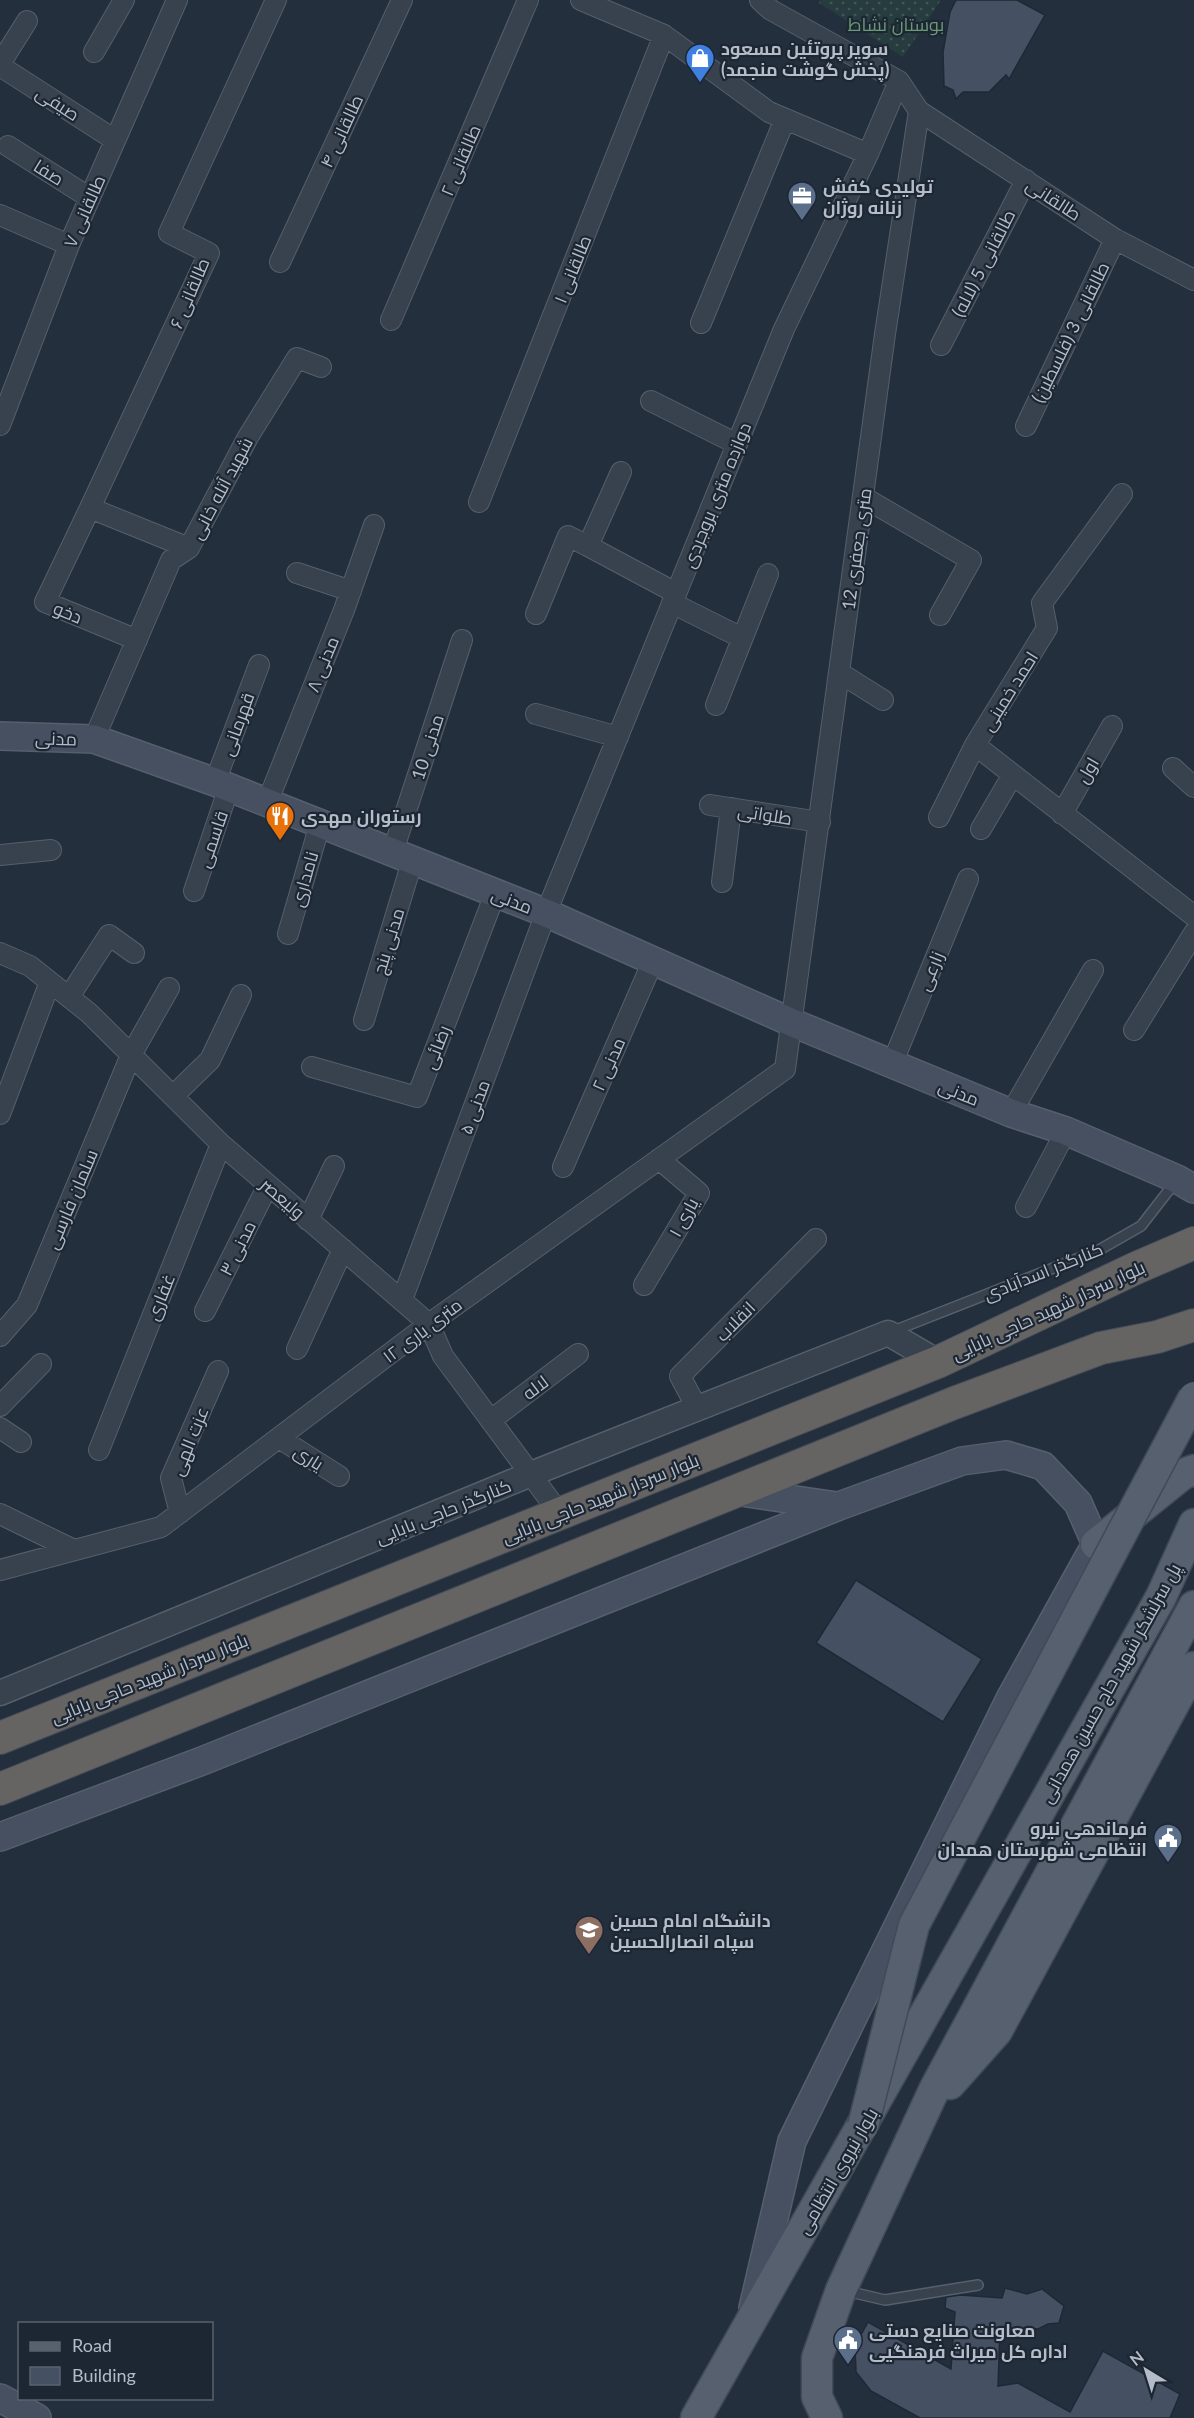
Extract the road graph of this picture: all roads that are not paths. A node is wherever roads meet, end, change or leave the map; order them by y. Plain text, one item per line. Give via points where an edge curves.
1 (124, 0) edge
2 (177, 0) edge
3 (276, 0) edge
4 (402, 0) edge
5 (528, 0) edge
6 (581, 0) edge
7 (760, 0) edge
8 (27, 21) dead end
9 (664, 35) junction
10 (94, 52) dead end
11 (0, 65) edge
12 (899, 81) junction
13 (919, 111) junction
14 (785, 118) junction
15 (115, 140) junction
16 (8, 146) dead end
17 (868, 154) junction
18 (1026, 180) junction
19 (90, 198) junction
20 (0, 215) edge
21 (1115, 239) junction
22 (69, 245) junction
23 (280, 262) dead end
24 (1194, 280) edge
25 (391, 320) dead end
26 (701, 323) dead end
27 (941, 345) dead end
28 (321, 367) dead end
29 (651, 401) dead end
30 (0, 425) edge
31 (1026, 426) dead end
32 (737, 444) junction
33 (621, 472) dead end
34 (1122, 494) dead end
35 (863, 497) junction
36 (479, 502) dead end
37 (86, 517) junction
38 (374, 525) dead end
39 (588, 546) junction
40 (189, 548) junction
41 (297, 573) dead end
42 (768, 574) dead end
43 (351, 591) junction
44 (674, 598) junction
45 (536, 614) dead end
46 (940, 615) dead end
47 (742, 638) junction
48 (137, 640) junction
49 (462, 640) dead end
50 (259, 666) dead end
51 (840, 672) junction
52 (883, 700) dead end
53 (716, 705) dead end
54 (536, 714) dead end
55 (1112, 726) dead end
56 (0, 736) edge
57 (618, 737) junction
58 (94, 739) junction
59 (975, 745) junction
60 (1173, 768) dead end
61 (1012, 776) junction
62 (222, 785) junction
63 (1194, 787) edge
64 (267, 803) junction
65 (710, 805) dead end
66 (731, 808) junction
67 (1062, 814) junction
68 (939, 817) dead end
69 (820, 822) junction
70 (320, 824) junction
71 (981, 829) dead end
72 (51, 850) dead end
73 (0, 855) edge
74 (402, 858) junction
75 (968, 879) dead end
76 (722, 882) dead end
77 (195, 891) dead end
78 (495, 894) junction
79 (546, 913) junction
80 (1194, 916) edge
81 (1194, 933) edge
82 (288, 934) dead end
83 (0, 953) edge
84 (134, 953) dead end
85 (653, 961) junction
86 (1093, 970) dead end
87 (50, 982) junction
88 (169, 988) dead end
89 (241, 995) dead end
90 (69, 997) junction
91 (364, 1020) dead end
92 (793, 1023) junction
93 (1134, 1030) dead end
94 (131, 1055) junction
95 (892, 1064) junction
96 (312, 1066) dead end
97 (173, 1096) junction
98 (1011, 1113) junction
99 (0, 1114) edge
100 (1066, 1131) junction
101 (221, 1144) junction
102 (659, 1159) junction
103 (334, 1166) dead end
104 (563, 1167) dead end
105 (1186, 1184) edge
106 (268, 1185) junction
107 (1026, 1208) dead end
108 (308, 1220) junction
109 (816, 1239) dead end
110 (1194, 1244) edge
111 (342, 1249) junction
112 (644, 1285) dead end
113 (402, 1300) junction
114 (205, 1311) dead end
115 (429, 1324) junction
116 (1194, 1325) edge
117 (888, 1333) junction
118 (0, 1336) edge
119 (297, 1348) dead end
120 (578, 1354) dead end
121 (938, 1362) junction
122 (41, 1364) dead end
123 (218, 1371) dead end
124 (1194, 1397) edge
125 (0, 1406) edge
126 (697, 1408) junction
127 (491, 1420) junction
128 (0, 1428) edge
129 (279, 1438) junction
130 (21, 1442) dead end
131 (99, 1450) dead end
132 (1194, 1470) edge
133 (531, 1474) junction
134 (339, 1476) dead end
135 (654, 1476) junction
136 (734, 1491) junction
137 (839, 1506) junction
138 (180, 1513) junction
139 (0, 1514) edge
140 (560, 1514) junction
141 (669, 1517) junction
142 (1194, 1524) edge
143 (1096, 1544) junction
144 (74, 1550) junction
145 (0, 1570) edge
146 (1194, 1606) edge
147 (1194, 1666) edge
148 (0, 1693) edge
149 (0, 1738) edge
150 (0, 1789) edge
151 (0, 1837) edge
152 (971, 1935) joint
153 (918, 2121) junction
154 (863, 2126) junction
155 (978, 2285) dead end
156 (841, 2290) junction
157 (748, 2326) junction
158 (0, 2398) edge
159 (699, 2413) edge
160 (37, 2418) edge
161 (828, 2418) edge

1 - 10 street
2 - 15 street, طالقانی ۷
3 - 37 street, طالقانی ۶ via 168,233 209,253
4 - 23 street, طالقانی ۴
5 - 25 street, طالقانی ۲
6 - 9 street
7 - 12 street via 771,10
8 - 11 street
9 - 14 street via 769,112
9 - 36 street, طالقانی ۱
11 - 15 street, صیفی
12 - 13 street
12 - 17 street, دوازده متری بروجردی
13 - 18 street, طالقانی
13 - 35 street, 12 متری جعفری
14 - 17 street
14 - 26 street
15 - 19 street, طالقانی ۷
16 - 19 street, صفا
17 - 32 street, دوازده متری بروجردی via 784,329
18 - 21 street, طالقانی
18 - 27 street, طالقانی 5 (لاله)
19 - 22 street, طالقانی ۷
20 - 22 street
21 - 24 street, طالقانی
21 - 31 street, طالقانی 3 (فلسطین)
22 - 30 street, طالقانی ۷
28 - 40 street, شهید آتله خانی via 297,358 248,437
29 - 32 street
32 - 44 street, دوازده متری بروجردی
33 - 39 street
34 - 59 street, احمد خمینی via 1042,603 1047,628
35 - 46 street via 971,560
35 - 51 street, 12 متری جعفری
37 - 40 street
37 - 48 street, دخو via 45,602
38 - 43 street, مدنی ۸
39 - 44 street
39 - 45 street via 568,536
40 - 48 street, شهید آتله خانی via 171,560
41 - 43 street
42 - 47 street
43 - 64 street, مدنی ۸
44 - 47 street
44 - 57 street, دوازده متری بروجردی
47 - 53 street
48 - 58 street, شهید آتله خانی
49 - 74 street, مدنی 10
50 - 62 street, قهرمانی
51 - 52 street
51 - 69 street, 12 متری جعفری
54 - 57 street
55 - 67 street, اول
56 - 58 main road, مدنی
57 - 79 street, دوازده متری بروجردی
58 - 62 main road, مدنی
59 - 61 street, احمد خمینی
59 - 68 street
60 - 63 street
61 - 67 street, احمد خمینی
61 - 71 street
62 - 64 main road, مدنی
62 - 77 street, قاسمی
64 - 70 main road, مدنی
65 - 66 street, طلواتی
66 - 69 street, طلواتی
66 - 76 street
67 - 80 street, احمد خمینی
69 - 92 street, 12 متری جعفری
70 - 74 main road, مدنی
70 - 82 street, نامداری
72 - 73 street
74 - 78 main road, مدنی
74 - 91 street, مدنی پنج
75 - 95 street, زارعی
78 - 79 main road, مدنی
78 - 96 street, رضائی via 417,1097
79 - 85 main road, مدنی
79 - 113 street, مدنی ۵
81 - 93 street
83 - 87 street, ولیعصر via 30,966
84 - 90 street via 109,935
85 - 92 main road, مدنی
85 - 104 street, مدنی ۲
86 - 98 street
87 - 90 street, ولیعصر
87 - 99 street
88 - 94 street, سلمان فارسی
89 - 97 street via 210,1060
90 - 94 street, ولیعصر
92 - 95 main road, مدنی
92 - 102 street, ۱۲ متری یاری via 785,1069
94 - 97 street, ولیعصر
94 - 118 street, سلمان فارسی via 27,1305
95 - 98 main road, مدنی
97 - 101 street, ولیعصر
98 - 100 main road, مدنی
100 - 105 main road, مدنی
100 - 107 street
101 - 106 street, ولیعصر
101 - 131 street, غفاری
102 - 112 street, یاری ۱ via 699,1193
102 - 115 street, ۱۲ متری یاری
103 - 108 street
105 - 117 lane, کنارگذر اسدآبادی via 1141,1226 1099,1250
106 - 108 street, ولیعصر
106 - 114 street, مدنی ۳
108 - 111 street, ولیعصر
109 - 126 street, انقلاب via 680,1376
110 - 121 highway, بلوار سردار شهید حاجی بابایی
111 - 113 street, ولیعصر
111 - 119 street
113 - 115 street, ولیعصر
115 - 127 street, ولیعصر via 443,1356
115 - 129 street, ۱۲ متری یاری
116 - 136 highway via 1101,1348
117 - 121 street
117 - 126 street, کنارگذر حاجی بابایی
120 - 127 street, لاله
121 - 135 highway, بلوار سردار شهید حاجی بابایی
122 - 125 street
123 - 138 street, عزت الهی via 171,1478
124 - 154 main road, bridge via 914,1925
126 - 133 street, کنارگذر حاجی بابایی
127 - 133 street, ولیعصر
128 - 130 street
129 - 134 street, یاری
129 - 138 street, ۱۲ متری یاری
132 - 143 main road
133 - 140 street, ولیعصر
133 - 148 street, کنارگذر حاجی بابایی
135 - 140 highway, بلوار سردار شهید حاجی بابایی
135 - 141 highway
136 - 137 main road
136 - 141 highway
137 - 143 main road via 962,1461 1006,1455 1043,1466 1078,1503
137 - 151 main road via 202,1761
138 - 144 street, ۱۲ متری یاری via 161,1527
139 - 144 street
140 - 149 highway, بلوار سردار شهید حاجی بابایی
141 - 150 highway
142 - 152 main road, پل سرلشکر شهید حاج حسین همدانی via 1161,1597
143 - 157 main road via 1011,1697 792,2141
144 - 145 street, ۱۲ متری یاری
146 - 153 main road, پل سرلشکر شهید حاج حسین همدانی
147 - 153 main road via 997,2031
152 - 154 main road, بلوار نیروی انتظامی
153 - 156 main road
154 - 157 main road, بلوار نیروی انتظامی
155 - 156 lane via 885,2300
156 - 161 main road via 817,2358 817,2397
157 - 159 main road, بلوار نیروی انتظامی
158 - 160 main road

